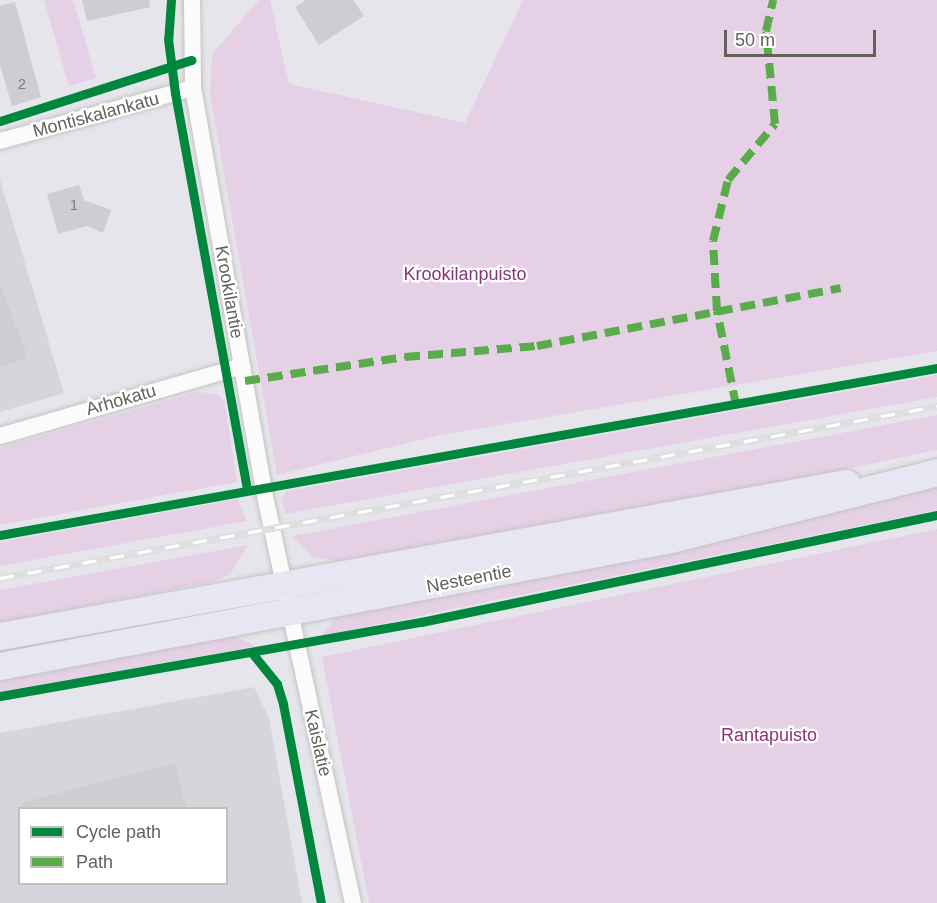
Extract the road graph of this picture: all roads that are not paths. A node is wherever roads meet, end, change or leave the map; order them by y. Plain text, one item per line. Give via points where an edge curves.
1 (192, 0) edge
2 (193, 88) junction
3 (0, 141) edge
4 (242, 366) junction
5 (0, 436) edge
6 (935, 472) edge
7 (282, 583) junction
8 (289, 614) junction
9 (0, 636) edge
10 (0, 666) edge
11 (353, 903) edge

1 - 2 street, Krookilantie
2 - 3 street, Montiskalankatu
2 - 4 street, Krookilantie
4 - 5 street, Arhokatu
4 - 7 street, Krookilantie
6 - 7 main road, Nesteentie via 791,489
6 - 8 main road, Nesteentie via 671,539
7 - 8 street, Kaislatie
7 - 9 main road, Nesteentie
8 - 10 main road, Nesteentie
8 - 11 street, Kaislatie

